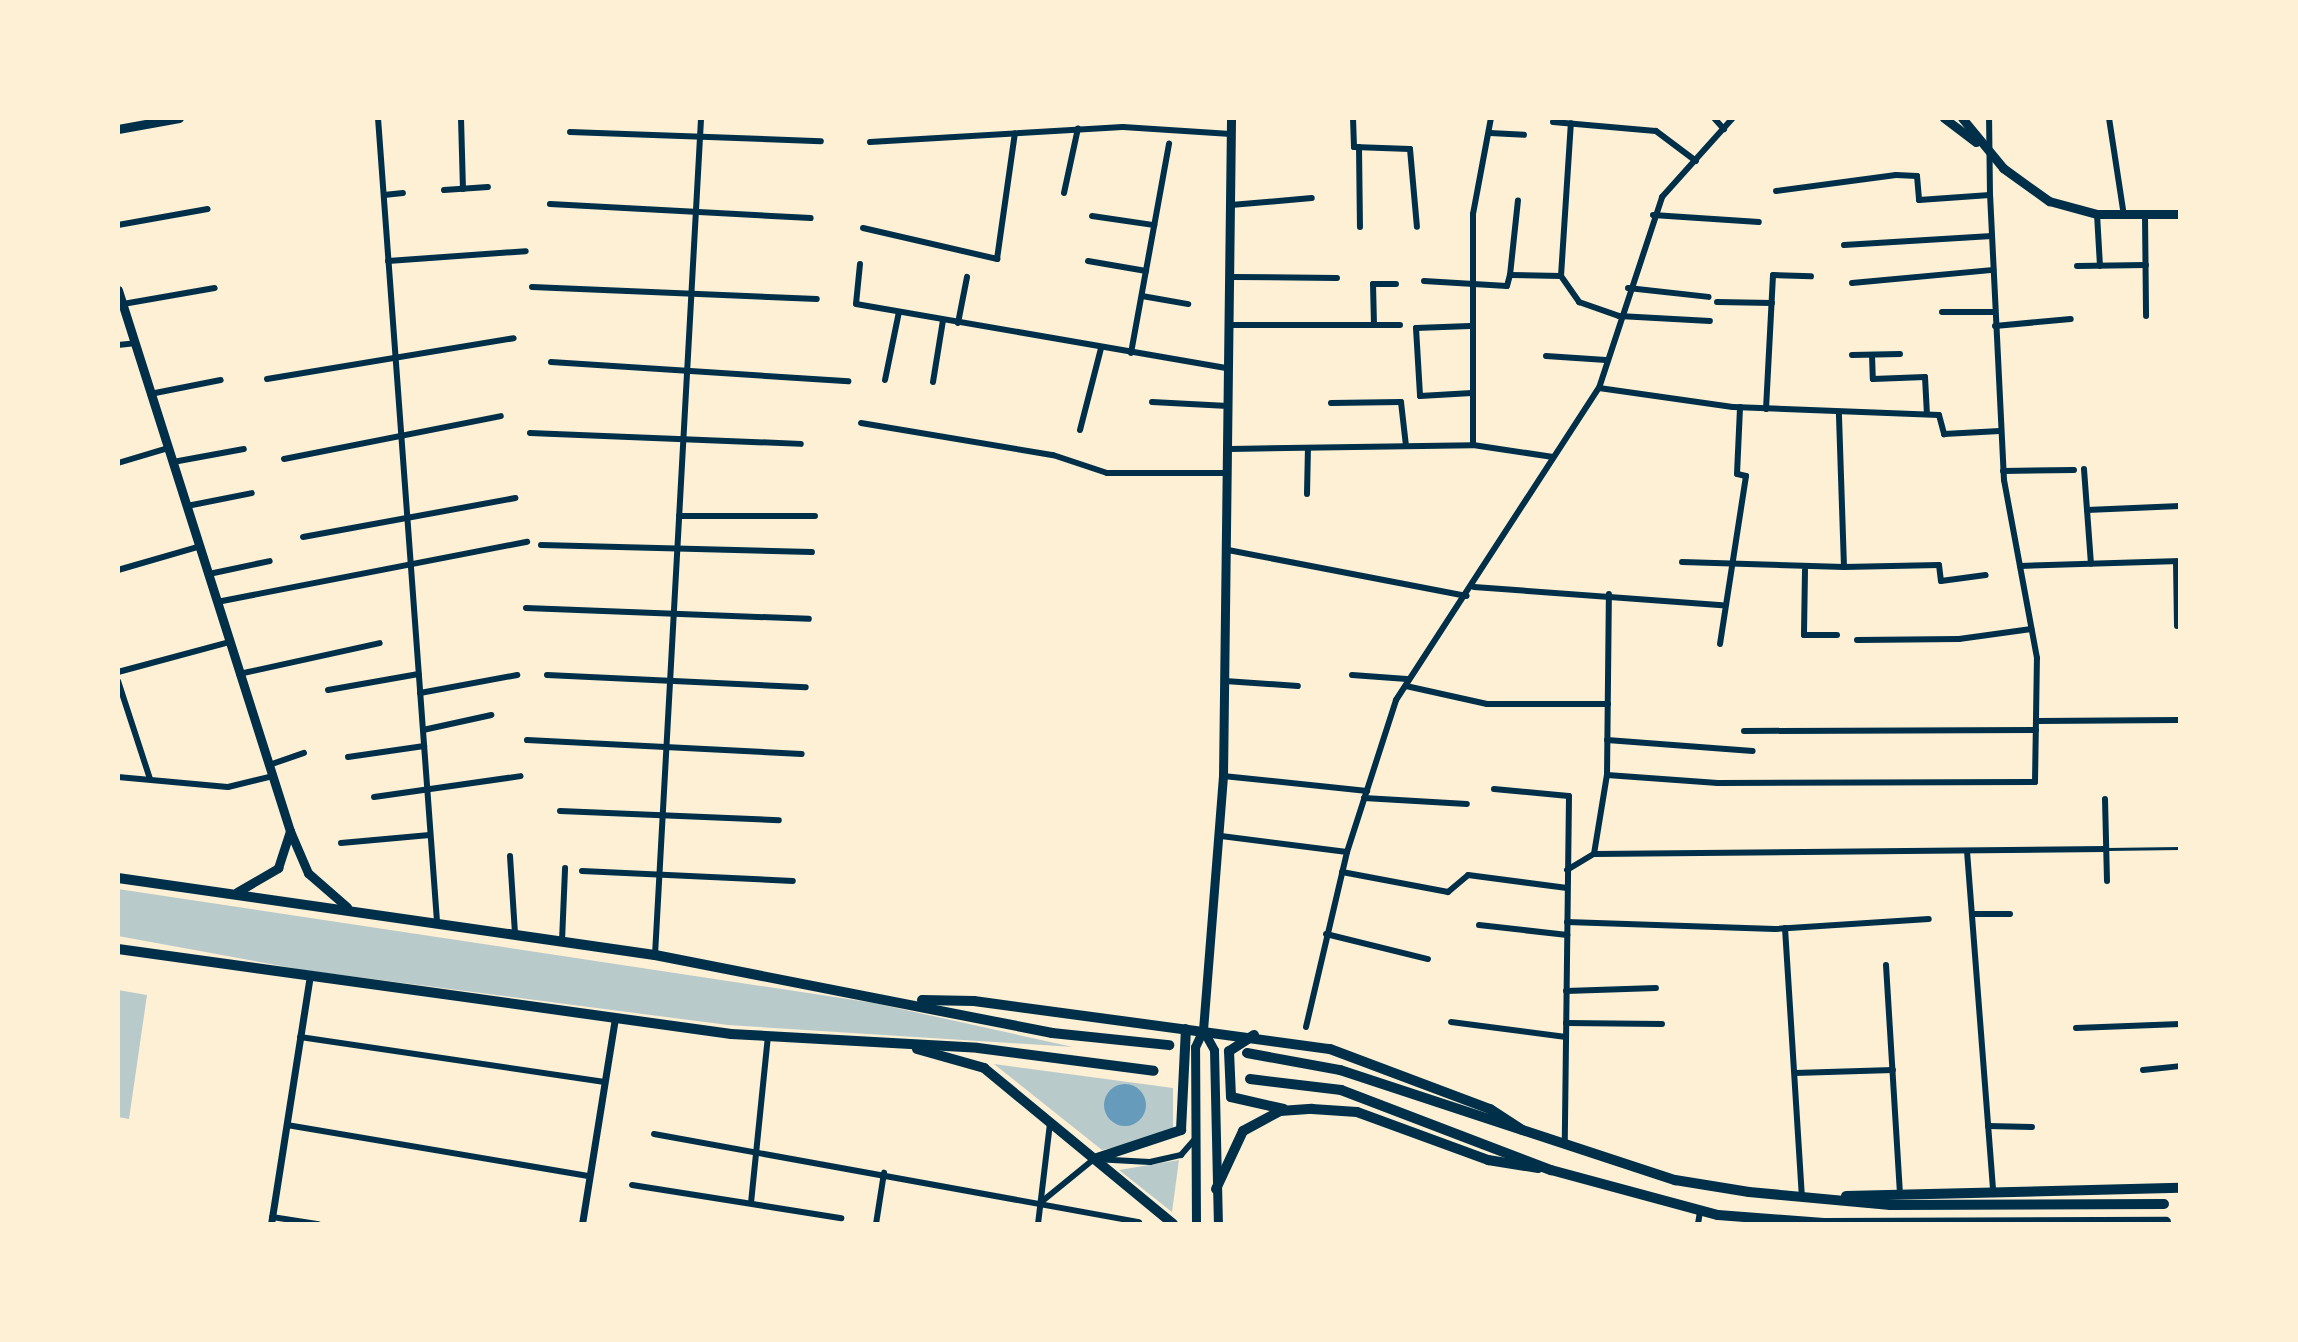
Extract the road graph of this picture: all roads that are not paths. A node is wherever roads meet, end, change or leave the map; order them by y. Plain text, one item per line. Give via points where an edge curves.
1 (179, 118) edge
2 (378, 118) edge
3 (461, 118) edge
4 (701, 118) edge
5 (1231, 118) edge
6 (1353, 118) edge
7 (1491, 118) edge
8 (1714, 118) edge
9 (1733, 118) edge
10 (1944, 118) edge
11 (1962, 118) edge
12 (1989, 118) edge
13 (2109, 118) edge
14 (1553, 122) dead end
15 (1571, 123) junction
16 (1078, 128) junction
17 (118, 129) edge
18 (1724, 129) junction
19 (570, 132) dead end
20 (700, 133) junction
21 (1015, 133) junction
22 (1490, 133) junction
23 (1231, 134) junction
24 (1524, 135) dead end
25 (821, 141) dead end
26 (870, 142) dead end
27 (1169, 143) dead end
28 (1359, 147) junction
29 (1986, 151) junction
30 (1696, 161) junction
31 (488, 187) dead end
32 (463, 189) junction
33 (444, 190) dead end
34 (1776, 191) dead end
35 (403, 193) dead end
36 (1064, 193) dead end
37 (384, 195) junction
38 (1990, 195) junction
39 (1312, 198) dead end
40 (1518, 200) dead end
41 (550, 204) dead end
42 (1231, 205) junction
43 (208, 209) dead end
44 (696, 212) junction
45 (2097, 214) junction
46 (2180, 214) edge
47 (1653, 215) junction
48 (2145, 215) junction
49 (1092, 216) dead end
50 (2124, 216) junction
51 (811, 218) dead end
52 (1759, 222) dead end
53 (118, 225) edge
54 (1154, 225) junction
55 (1360, 227) dead end
56 (1417, 227) dead end
57 (863, 228) dead end
58 (1992, 236) junction
59 (1844, 245) dead end
60 (526, 251) dead end
61 (388, 261) junction
62 (1088, 261) dead end
63 (860, 264) dead end
64 (2146, 265) junction
65 (2077, 266) dead end
66 (2100, 266) junction
67 (1993, 270) junction
68 (1146, 271) junction
69 (1510, 275) junction
70 (1561, 276) junction
71 (1811, 276) dead end
72 (967, 277) dead end
73 (1232, 277) junction
74 (1337, 278) dead end
75 (1424, 281) dead end
76 (1470, 283) junction
77 (1852, 283) dead end
78 (1396, 284) dead end
79 (532, 287) dead end
80 (215, 288) dead end
81 (1628, 288) junction
82 (118, 290) edge
83 (692, 290) junction
84 (1142, 296) junction
85 (1709, 297) dead end
86 (817, 299) dead end
87 (1717, 302) dead end
88 (1772, 303) junction
89 (123, 304) junction
90 (1188, 304) dead end
91 (899, 312) junction
92 (1942, 312) dead end
93 (1995, 312) junction
94 (1619, 316) junction
95 (2146, 316) dead end
96 (2071, 319) dead end
97 (943, 320) junction
98 (1710, 321) dead end
99 (958, 323) junction
100 (1233, 325) junction
101 (1374, 325) junction
102 (1400, 325) dead end
103 (1470, 326) junction
104 (1995, 326) junction
105 (514, 338) dead end
106 (136, 343) junction
107 (118, 345) edge
108 (1101, 348) junction
109 (1131, 353) junction
110 (1900, 354) dead end
111 (1852, 355) dead end
112 (1872, 355) junction
113 (1546, 356) dead end
114 (395, 358) junction
115 (1606, 360) junction
116 (551, 362) dead end
117 (688, 367) junction
118 (1232, 369) junction
119 (267, 379) dead end
120 (221, 380) dead end
121 (885, 380) dead end
122 (848, 381) dead end
123 (933, 382) dead end
124 (1599, 388) junction
125 (1472, 393) junction
126 (150, 394) junction
127 (1152, 402) dead end
128 (1331, 403) dead end
129 (1231, 406) junction
130 (1740, 407) junction
131 (1766, 409) junction
132 (1839, 414) junction
133 (1927, 414) junction
134 (501, 416) dead end
135 (861, 423) dead end
136 (1080, 430) dead end
137 (2000, 431) junction
138 (530, 433) dead end
139 (401, 435) junction
140 (684, 439) junction
141 (801, 444) dead end
142 (1473, 445) junction
143 (1406, 446) junction
144 (168, 448) junction
145 (1308, 448) junction
146 (244, 449) dead end
147 (1230, 449) junction
148 (1553, 457) junction
149 (284, 459) dead end
150 (173, 462) junction
151 (118, 463) edge
152 (2084, 469) dead end
153 (2074, 470) dead end
154 (2003, 471) junction
155 (1230, 473) junction
156 (252, 493) dead end
157 (1307, 494) dead end
158 (515, 498) dead end
159 (187, 506) junction
160 (2180, 506) edge
161 (2087, 510) junction
162 (407, 514) junction
163 (679, 516) junction
164 (815, 516) dead end
165 (303, 537) dead end
166 (527, 542) dead end
167 (541, 545) dead end
168 (201, 546) junction
169 (678, 548) junction
170 (1228, 550) junction
171 (812, 552) dead end
172 (270, 561) dead end
173 (1682, 562) dead end
174 (2178, 562) edge
175 (411, 564) junction
176 (2091, 564) junction
177 (2020, 566) junction
178 (1731, 567) junction
179 (1844, 567) junction
180 (118, 570) edge
181 (1805, 570) junction
182 (209, 574) junction
183 (1986, 575) dead end
184 (1474, 587) junction
185 (1609, 594) junction
186 (1467, 596) junction
187 (217, 602) junction
188 (1722, 605) junction
189 (526, 608) dead end
190 (674, 614) junction
191 (809, 619) dead end
192 (2177, 626) dead end
193 (2031, 629) junction
194 (1837, 635) dead end
195 (1857, 640) dead end
196 (230, 642) junction
197 (380, 643) dead end
198 (1720, 644) dead end
199 (118, 672) edge
200 (239, 674) junction
201 (419, 674) junction
202 (517, 675) dead end
203 (547, 675) dead end
204 (1352, 675) dead end
205 (118, 681) edge
206 (670, 681) junction
207 (1225, 681) junction
208 (1406, 683) junction
209 (1298, 686) dead end
210 (806, 687) dead end
211 (328, 690) dead end
212 (420, 693) junction
213 (1608, 704) junction
214 (491, 715) dead end
215 (2180, 720) edge
216 (2037, 721) junction
217 (423, 730) junction
218 (2036, 730) junction
219 (1744, 731) dead end
220 (527, 740) dead end
221 (1607, 740) junction
222 (424, 746) junction
223 (667, 747) junction
224 (1753, 751) dead end
225 (304, 753) dead end
226 (802, 754) dead end
227 (348, 757) dead end
228 (269, 765) junction
229 (1607, 775) junction
230 (273, 776) junction
231 (521, 776) dead end
232 (1223, 776) junction
233 (118, 777) edge
234 (150, 779) junction
235 (1494, 789) dead end
236 (427, 792) junction
237 (1366, 794) junction
238 (374, 797) dead end
239 (2105, 799) dead end
240 (1467, 804) dead end
241 (560, 811) dead end
242 (663, 815) junction
243 (779, 820) dead end
244 (290, 831) junction
245 (430, 835) junction
246 (1221, 836) junction
247 (341, 843) dead end
248 (2180, 848) edge
249 (2106, 849) junction
250 (1967, 851) junction
251 (1347, 852) junction
252 (1594, 854) junction
253 (510, 856) dead end
254 (565, 868) dead end
255 (1567, 870) junction
256 (582, 871) dead end
257 (1342, 872) junction
258 (660, 874) junction
259 (118, 878) edge
260 (793, 881) dead end
261 (2107, 881) dead end
262 (1567, 888) junction
263 (237, 892) junction
264 (347, 907) junction
265 (1975, 914) junction
266 (2010, 914) dead end
267 (1929, 919) dead end
268 (437, 921) junction
269 (1567, 922) junction
270 (1479, 925) dead end
271 (1785, 928) junction
272 (515, 933) junction
273 (1326, 934) junction
274 (1567, 935) junction
275 (562, 941) junction
276 (118, 949) edge
277 (655, 955) junction
278 (1428, 959) dead end
279 (1886, 965) dead end
280 (309, 981) junction
281 (1656, 988) dead end
282 (1566, 991) junction
283 (898, 1000) junction
284 (615, 1019) junction
285 (1451, 1022) dead end
286 (1566, 1023) junction
287 (1662, 1024) dead end
288 (2180, 1024) edge
289 (1306, 1027) dead end
290 (2076, 1028) dead end
291 (1203, 1030) junction
292 (1185, 1034) junction
293 (1256, 1034) junction
294 (768, 1036) junction
295 (300, 1037) junction
296 (1566, 1037) junction
297 (896, 1043) junction
298 (1169, 1045) dead end
299 (1247, 1053) dead end
300 (2180, 1066) edge
301 (1893, 1070) junction
302 (2143, 1070) dead end
303 (1154, 1071) dead end
304 (1795, 1073) junction
305 (1250, 1079) dead end
306 (605, 1082) junction
307 (1189, 1090) junction
308 (1294, 1110) junction
309 (1050, 1123) junction
310 (287, 1125) junction
311 (1988, 1126) junction
312 (2032, 1127) dead end
313 (654, 1134) dead end
314 (1534, 1137) junction
315 (1195, 1139) junction
316 (1565, 1147) junction
317 (755, 1151) junction
318 (1094, 1159) junction
319 (1551, 1170) junction
320 (884, 1173) junction
321 (590, 1176) junction
322 (632, 1185) dead end
323 (2180, 1188) edge
324 (1216, 1189) junction
325 (1993, 1190) junction
326 (1900, 1192) junction
327 (1802, 1197) junction
328 (1822, 1199) junction
329 (751, 1203) junction
330 (1040, 1203) junction
331 (2164, 1204) dead end
332 (1700, 1211) junction
333 (841, 1218) dead end
334 (272, 1220) edge
335 (297, 1222) edge
336 (1139, 1222) dead end
337 (2166, 1222) dead end
338 (1820, 1223) edge
339 (318, 1224) edge
340 (582, 1224) edge
341 (876, 1224) edge
342 (1038, 1224) edge
343 (1173, 1224) edge
344 (1196, 1224) edge
345 (1218, 1224) edge
346 (1698, 1224) edge

1 - 17 main road
2 - 37 street
3 - 32 street
4 - 20 street
5 - 23 main road
6 - 28 street via 1354,147
7 - 22 street
8 - 18 street
9 - 18 street
10 - 29 main road
11 - 29 main road
12 - 29 street
13 - 50 street
14 - 15 street
15 - 30 street via 1656,131
15 - 70 street
16 - 21 street
16 - 23 street
16 - 36 street
18 - 30 street
19 - 20 street
20 - 25 street
20 - 44 street
21 - 26 street
21 - 57 street via 997,259
22 - 24 street
22 - 76 street via 1473,214
23 - 42 main road
27 - 54 street
28 - 55 street
28 - 56 street via 1410,149
29 - 38 street
29 - 45 main road via 2049,201
30 - 47 street
31 - 32 street
32 - 33 street
34 - 38 street via 1896,175 1917,176 1919,200
35 - 37 street
37 - 61 street
38 - 58 street
39 - 42 street
40 - 69 street
41 - 44 street
42 - 73 main road
43 - 53 street
44 - 51 street
44 - 83 street
45 - 50 main road
45 - 66 street
46 - 48 main road
47 - 52 street
47 - 81 street
48 - 50 main road
48 - 64 street
49 - 54 street
54 - 68 street
58 - 59 street
58 - 67 street
60 - 61 street
61 - 114 street
62 - 68 street
63 - 91 street via 856,304
64 - 66 street
64 - 95 street
65 - 66 street
67 - 77 street
67 - 93 street
68 - 84 street
69 - 70 street
69 - 76 street via 1507,286
70 - 94 street via 1579,302
71 - 88 street via 1773,275
72 - 99 street
73 - 74 street
73 - 100 main road
75 - 76 street
76 - 103 street
78 - 101 street via 1373,284
79 - 83 street
80 - 89 street
81 - 85 street
81 - 94 street
82 - 89 main road
83 - 86 street
83 - 117 street
84 - 90 street
84 - 109 street
87 - 88 street
88 - 131 street
89 - 106 main road
91 - 97 street
91 - 121 street
92 - 93 street
93 - 104 street
94 - 98 street
94 - 115 street
96 - 104 street
97 - 99 street
97 - 123 street
99 - 108 street
100 - 101 street
100 - 118 main road
101 - 102 street
103 - 125 street
103 - 125 street via 1416,328 1420,396
104 - 137 street
105 - 114 street
106 - 107 street
106 - 126 main road
108 - 109 street
108 - 136 street
109 - 118 street
110 - 112 street
111 - 112 street
112 - 133 street via 1873,379 1925,377
113 - 115 street
114 - 119 street
114 - 139 street
115 - 124 street
116 - 117 street
117 - 122 street
117 - 140 street
118 - 129 main road
120 - 126 street
124 - 130 street
124 - 148 street
125 - 142 street
126 - 144 main road
127 - 129 street
128 - 143 street via 1401,402
129 - 147 main road
130 - 131 street
130 - 178 street via 1737,474 1746,476
131 - 132 street
132 - 133 street
132 - 179 street
133 - 137 street via 1939,415 1944,434
134 - 139 street
135 - 155 street via 1053,455 1107,473
137 - 154 street
138 - 140 street
139 - 149 street
139 - 162 street
140 - 141 street
140 - 163 street
142 - 143 street
142 - 148 street
143 - 145 street
144 - 150 main road
144 - 151 street
145 - 147 street
145 - 157 street
146 - 150 street
147 - 155 main road
148 - 184 street
150 - 159 main road
152 - 161 street
153 - 154 street
154 - 177 street
155 - 170 main road
156 - 159 street
158 - 162 street
159 - 168 main road
160 - 161 street
161 - 176 street
162 - 165 street
162 - 175 street
163 - 164 street
163 - 169 street
166 - 175 street
167 - 169 street
168 - 180 street
168 - 182 main road
169 - 171 street
169 - 190 street
170 - 186 street
170 - 207 main road
172 - 182 street
173 - 178 street
174 - 176 street
174 - 192 street
175 - 187 street
175 - 201 street
176 - 177 street
177 - 193 street
178 - 181 street
178 - 188 street
179 - 181 street
179 - 183 street via 1939,565 1941,581
181 - 194 street via 1804,635
182 - 187 main road
184 - 185 street
184 - 186 street
185 - 188 street
185 - 213 street
186 - 208 street
187 - 196 main road
188 - 198 street
189 - 190 street
190 - 191 street
190 - 206 street
193 - 195 street via 1959,639
193 - 216 street
196 - 199 street
196 - 200 main road
197 - 200 street
200 - 228 main road
201 - 211 street
201 - 212 street
202 - 212 street
203 - 206 street
204 - 208 street
205 - 234 street
206 - 210 street
206 - 223 street
207 - 209 street
207 - 232 main road
208 - 213 street via 1487,704
208 - 237 street
212 - 217 street
213 - 221 street
214 - 217 street
215 - 216 street
216 - 218 street
217 - 222 street
218 - 219 street
218 - 229 street via 2035,782 1734,783
220 - 223 street
221 - 224 street
221 - 229 street
222 - 227 street
222 - 236 street
223 - 226 street
223 - 242 street
225 - 228 street
228 - 230 main road
229 - 252 street
230 - 234 street via 228,787
230 - 244 main road
231 - 236 street
232 - 237 street
232 - 246 main road
233 - 234 street
235 - 255 street via 1569,796
236 - 238 street
236 - 245 street
237 - 240 street
237 - 251 street
239 - 249 street
241 - 242 street
242 - 243 street
242 - 258 street
244 - 263 main road via 278,868
244 - 264 main road via 308,873
245 - 247 street
245 - 268 street
246 - 251 street
246 - 291 main road
248 - 249 lane
249 - 250 street
249 - 261 street
250 - 252 street
250 - 265 street
251 - 257 street
252 - 255 street
253 - 272 street
254 - 275 street
255 - 262 street
256 - 258 street
257 - 262 street via 1448,892 1468,875
257 - 273 street
258 - 260 street
258 - 277 street
259 - 263 highway
262 - 269 street
263 - 264 highway
264 - 268 highway
265 - 266 street
265 - 311 street
267 - 271 street
268 - 272 highway
269 - 271 street
269 - 274 street
270 - 274 street
271 - 304 street
272 - 275 highway
273 - 278 street
273 - 289 street
274 - 282 street
275 - 277 highway
276 - 280 highway
277 - 283 highway
279 - 301 street
280 - 284 highway
280 - 295 street
281 - 282 street
282 - 286 street
283 - 292 highway via 974,1001
283 - 298 highway via 1052,1033
284 - 294 highway
284 - 306 street
285 - 296 street
286 - 287 street
286 - 296 street
288 - 290 street
291 - 292 highway
291 - 293 highway
291 - 307 main road
291 - 324 main road via 1214,1050
292 - 307 highway
293 - 308 highway via 1229,1051 1229,1092 1239,1104
293 - 314 highway via 1330,1049 1490,1109
294 - 297 highway
294 - 317 street
295 - 306 street
295 - 310 street
296 - 316 street
297 - 303 highway
297 - 309 highway via 984,1068
299 - 314 highway via 1340,1070
300 - 302 street
301 - 304 street
301 - 326 street
304 - 327 street
305 - 319 highway via 1355,1094
306 - 321 street
307 - 315 main road
307 - 318 highway via 1184,1123 1170,1139
308 - 319 highway via 1357,1112 1488,1160
308 - 324 highway via 1243,1131
309 - 318 highway
309 - 330 street
310 - 321 street
310 - 334 street
311 - 312 street
311 - 325 street
313 - 317 street
314 - 316 highway
315 - 318 street via 1181,1155 1150,1162
315 - 344 main road
316 - 327 highway via 1675,1180
317 - 320 street
317 - 329 street
318 - 330 street
318 - 343 highway
319 - 332 highway
320 - 330 street
320 - 341 street
321 - 340 street
322 - 329 street
323 - 325 highway
324 - 345 main road
325 - 326 highway
326 - 328 highway
327 - 328 highway
328 - 331 highway
329 - 333 street
330 - 336 street
330 - 342 street
332 - 338 highway
332 - 346 street
334 - 335 street
335 - 339 street
337 - 338 highway

